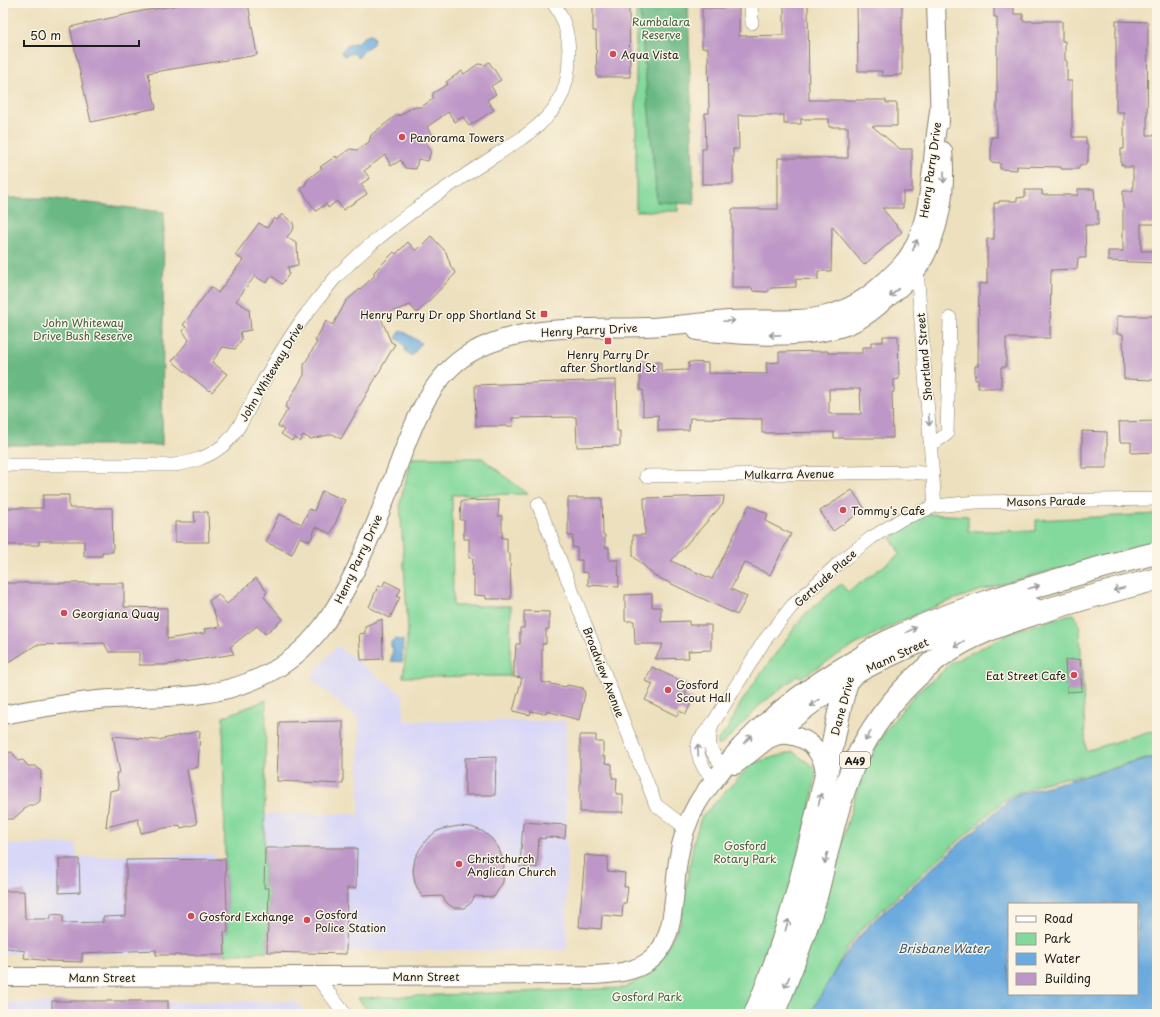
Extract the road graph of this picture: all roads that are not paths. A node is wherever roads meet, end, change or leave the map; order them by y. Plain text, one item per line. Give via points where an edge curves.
1 (553, 3) edge
2 (751, 3) edge
3 (936, 3) edge
4 (752, 23) dead end
5 (939, 111) junction
6 (917, 269) junction
7 (950, 318) dead end
8 (648, 327) junction
9 (932, 445) junction
10 (3, 465) edge
11 (933, 474) junction
12 (646, 476) dead end
13 (1157, 499) edge
14 (538, 504) dead end
15 (935, 506) junction
16 (1157, 553) edge
17 (1157, 579) edge
18 (1060, 605) junction
19 (876, 647) junction
20 (847, 681) junction
21 (3, 715) edge
22 (771, 738) junction
23 (721, 774) junction
24 (826, 777) junction
25 (686, 828) junction
26 (316, 976) junction
27 (3, 977) edge
28 (345, 1014) edge
29 (755, 1014) edge
30 (773, 1014) edge

1 - 10 street, John Whiteway Drive via 565,27 569,50 563,94 552,111 536,128 423,203 360,253 335,279 282,349 235,432 223,446 207,457 174,465
2 - 4 street
3 - 5 main road, Henry Parry Drive
5 -> 6 main road, Henry Parry Drive via 944,179 942,200 930,244
8 -> 5 main road, Henry Parry Drive via 730,320 816,318 837,313 856,304 897,271 912,251 922,227 929,193
6 -> 8 main road, Henry Parry Drive via 876,308 838,329 816,333 770,335
6 -> 9 street, Shortland Street
7 - 9 street, Shortland Street via 947,434
8 - 21 main road, Henry Parry Drive via 565,329 523,335 486,346 458,361 436,385 416,418 382,508 339,602 306,646 276,669 244,684 205,695 98,700
9 - 11 street, Shortland Street
11 - 12 street, Mulkarra Avenue via 911,472
11 - 15 street, Shortland Street
13 - 15 street, Masons Parade via 976,502
14 - 25 street, Broadview Avenue via 656,805
15 - 23 street, Gertrude Place via 902,519 871,538 840,562 792,606 764,641 700,740 697,749 703,766
19 -> 16 highway, Dane Drive / A49 via 967,607
17 -> 18 highway, A49
18 - 20 main road, Mann Street via 1014,610 990,616 915,646
18 -> 30 highway, A49 via 971,638 940,656 911,682 880,718 851,769 816,898
19 - 20 highway, Dane Drive / A49 via 857,662
23 -> 19 main road, Mann Street via 734,754 749,738 804,691
20 -> 22 main road, Mann Street
20 - 24 highway, Dane Drive / A49
22 - 23 main road, Mann Street
22 - 24 main road via 789,735 810,743 821,757
23 - 25 main road, Mann Street via 696,804
29 -> 24 highway, Dane Drive / A49 via 776,963
25 - 26 main road, Mann Street via 665,939 652,958 634,969 594,975
26 - 27 main road, Mann Street
26 - 28 street

